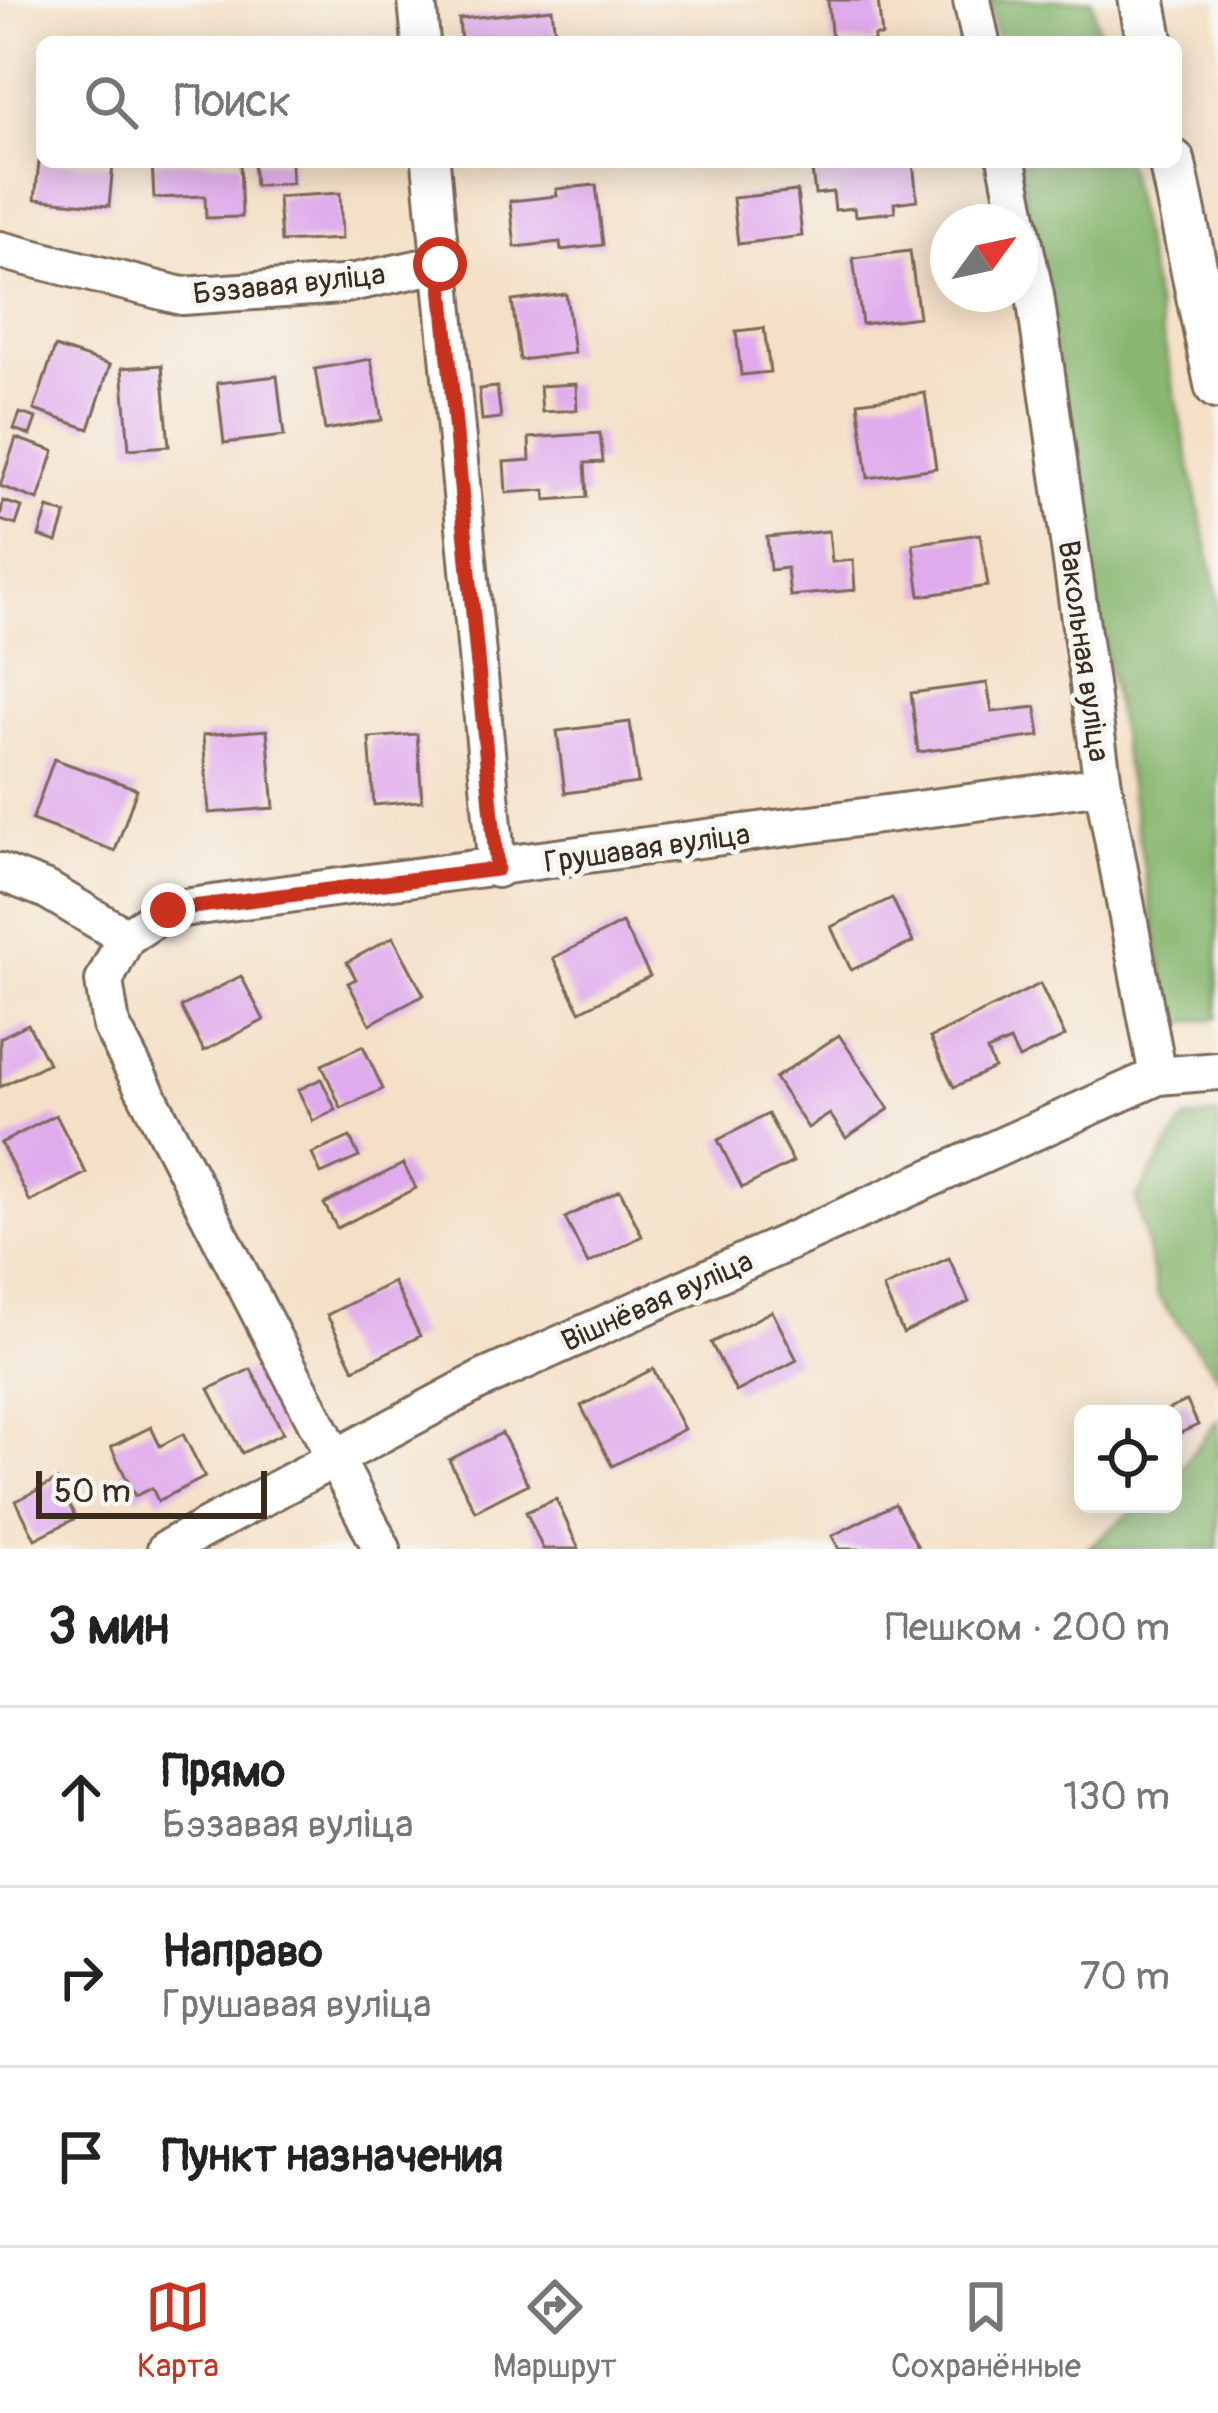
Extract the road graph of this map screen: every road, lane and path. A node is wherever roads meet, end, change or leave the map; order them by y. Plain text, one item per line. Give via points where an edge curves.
1 (417, 0) edge
2 (972, 0) edge
3 (1142, 0) edge
4 (420, 36) edge
5 (980, 36) edge
6 (1149, 36) edge
7 (432, 168) edge
8 (1007, 168) edge
9 (1173, 168) edge
10 (1016, 204) edge
11 (0, 250) edge
12 (440, 264) junction
13 (1037, 312) edge
14 (1218, 386) edge
15 (1103, 785) junction
16 (497, 869) junction
17 (0, 872) edge
18 (126, 937) junction
19 (1218, 1070) edge
20 (1158, 1076) junction
21 (334, 1461) junction
22 (166, 1549) edge
23 (382, 1549) edge

1 - 4 street
2 - 5 street
3 - 6 main road
7 - 12 street
8 - 10 street, Вакольная вуліца
9 - 14 main road
11 - 12 street, Бэзавая вуліца via 182,296 341,285
12 - 16 street
13 - 15 street, Вакольная вуліца
15 - 16 street, Грушавая вуліца
15 - 20 street, Вакольная вуліца
16 - 18 street, Грушавая вуліца via 168,910
17 - 18 street
18 - 21 street via 104,981 111,1024
19 - 20 street, Вішнёвая вуліца
20 - 21 street, Вішнёвая вуліца via 481,1380
21 - 22 street, Вішнёвая вуліца
21 - 23 street

